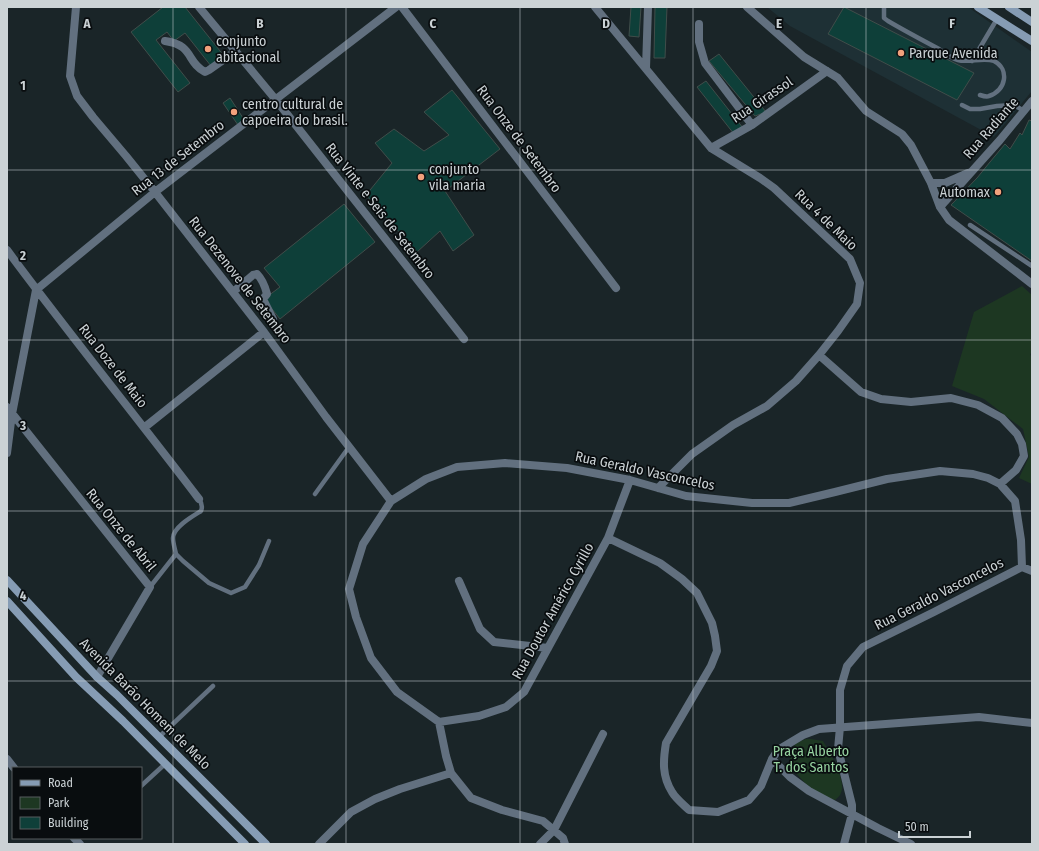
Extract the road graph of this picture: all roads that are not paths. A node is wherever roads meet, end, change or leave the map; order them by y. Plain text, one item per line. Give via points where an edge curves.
1 (76, 7) edge
2 (199, 7) edge
3 (396, 7) edge
4 (402, 7) edge
5 (595, 7) edge
6 (648, 7) edge
7 (747, 7) edge
8 (884, 7) edge
9 (978, 7) edge
10 (1009, 7) edge
11 (1028, 17) edge
12 (997, 19) junction
13 (1032, 22) edge
14 (699, 24) dead end
15 (1032, 40) edge
16 (165, 41) dead end
17 (236, 51) junction
18 (972, 61) junction
19 (646, 68) junction
20 (827, 71) junction
21 (980, 95) dead end
22 (276, 100) junction
23 (1032, 101) edge
24 (962, 105) dead end
25 (1024, 110) junction
26 (752, 125) junction
27 (711, 148) junction
28 (970, 172) junction
29 (931, 183) junction
30 (155, 192) junction
31 (940, 207) junction
32 (970, 225) dead end
33 (7, 250) edge
34 (1032, 266) edge
35 (1032, 284) edge
36 (616, 288) dead end
37 (36, 290) junction
38 (233, 292) junction
39 (273, 319) dead end
40 (264, 332) junction
41 (464, 339) dead end
42 (819, 355) junction
43 (7, 406) edge
44 (12, 414) junction
45 (145, 427) junction
46 (349, 447) junction
47 (7, 453) edge
48 (630, 480) junction
49 (1000, 484) junction
50 (658, 488) junction
51 (315, 494) dead end
52 (199, 499) joint
53 (391, 501) junction
54 (608, 538) junction
55 (270, 541) dead end
56 (176, 554) junction
57 (1022, 566) junction
58 (1032, 571) edge
59 (7, 580) edge
60 (459, 581) dead end
61 (150, 586) junction
62 (7, 602) edge
63 (548, 648) junction
64 (76, 677) junction
65 (97, 677) junction
66 (213, 686) dead end
67 (440, 722) junction
68 (1032, 723) edge
69 (840, 727) junction
70 (603, 734) dead end
71 (159, 737) junction
72 (7, 759) edge
73 (772, 759) junction
74 (165, 764) junction
75 (13, 767) edge
76 (451, 773) junction
77 (142, 785) edge
78 (852, 814) junction
79 (554, 830) junction
80 (244, 844) edge
81 (266, 844) edge
82 (319, 844) edge
83 (540, 844) edge
84 (565, 844) edge
85 (844, 844) edge
86 (911, 844) edge

1 - 30 street, Rua Dezenove de Setembro via 70,76 77,96
2 - 17 street, Rua Vinte e Seis de Setembro
3 - 22 street, Rua 13 de Setembro
4 - 36 street, Rua Onze de Setembro
5 - 19 street, Rua 4 de Maio
6 - 19 street
7 - 20 street via 804,57
8 - 18 lane via 884,18 888,21 957,60
9 - 12 main road
10 - 11 main road
11 - 13 main road
12 - 15 main road
12 - 18 lane
14 - 26 street via 699,42 705,63
16 - 17 street via 185,49 204,72
17 - 22 street, Rua Vinte e Seis de Setembro
18 - 21 lane via 994,61 1004,75 1004,84 998,92 988,96
19 - 27 street, Rua 4 de Maio
20 - 26 street, Rua Girassol
20 - 29 street via 838,78 866,111 902,134 911,145
22 - 30 street, Rua 13 de Setembro
22 - 41 street, Rua Vinte e Seis de Setembro
23 - 25 street, Rua Radiante
24 - 25 lane via 970,109 980,109 1014,105
25 - 28 street, Rua Radiante
26 - 27 street, Rua Girassol
27 - 42 street, Rua 4 de Maio via 774,188 850,259 860,283 857,304
28 - 29 street, Rua Radiante via 945,183
28 - 31 street, Rua Radiante
29 - 31 street
30 - 37 street, Rua 13 de Setembro
30 - 38 street, Rua Dezenove de Setembro
31 - 35 street via 949,220
32 - 34 lane
33 - 37 street, Rua Doze de Maio
37 - 44 street
37 - 45 street, Rua Doze de Maio
38 - 39 street via 257,274 266,286 267,294 263,299
38 - 40 street, Rua Dezenove de Setembro
40 - 45 street
40 - 46 street, Rua Dezenove de Setembro
42 - 49 street via 861,392 881,399 911,402 951,398 978,405 1002,418 1017,434 1024,456 1016,470
42 - 50 street, Rua 4 de Maio via 796,381 767,406 733,425 692,454
43 - 44 street, Rua Onze de Abril
44 - 47 street
44 - 61 street, Rua Onze de Abril
45 - 52 street, Rua Doze de Maio
46 - 51 lane
46 - 53 street, Rua Dezenove de Setembro
48 - 50 street, Rua Geraldo Vasconcelos
48 - 53 street, Rua Geraldo Vasconcelos via 567,468 505,463 457,467 426,479
48 - 54 street, Rua Doutor Américo Cyrillo
49 - 50 street, Rua Geraldo Vasconcelos via 974,474 940,471 887,479 789,502 752,503 686,496
49 - 57 street, Rua Geraldo Vasconcelos via 1015,501
52 - 56 lane via 201,511 184,522 173,537
53 - 67 street, Rua Geraldo Vasconcelos via 364,544 349,589 371,658 397,692
54 - 63 street, Rua Doutor Américo Cyrillo
54 - 73 street via 660,563 682,579 697,593 712,623 717,651 711,666 666,743 664,774 672,793 689,810 718,812 748,800 761,786
55 - 56 lane via 245,587 231,593 209,583
56 - 61 lane
57 - 58 street
57 - 69 street, Rua Geraldo Vasconcelos via 863,647 846,666 840,690
59 - 65 main road, Avenida Barão Homem de Melo
60 - 63 street via 480,629 494,642
61 - 65 street, Rua Onze de Abril
62 - 64 main road, Avenida Barão Homem de Melo
63 - 67 street, Rua Doutor Américo Cyrillo via 524,692 506,707 479,716
64 - 65 main road via 88,683
64 - 74 main road, Avenida Barão Homem de Melo
65 - 71 main road, Avenida Barão Homem de Melo
66 - 71 lane
67 - 76 street
68 - 69 street via 979,717
69 - 73 street via 803,735 778,750
69 - 78 street via 838,749
70 - 79 street
71 - 81 main road, Avenida Barão Homem de Melo
72 - 75 street
73 - 78 street via 809,792
74 - 77 lane
74 - 80 main road, Avenida Barão Homem de Melo
76 - 79 street via 471,798 543,821
76 - 82 street via 375,799 351,812
78 - 85 street
78 - 86 street
79 - 83 street
79 - 84 street via 563,838

